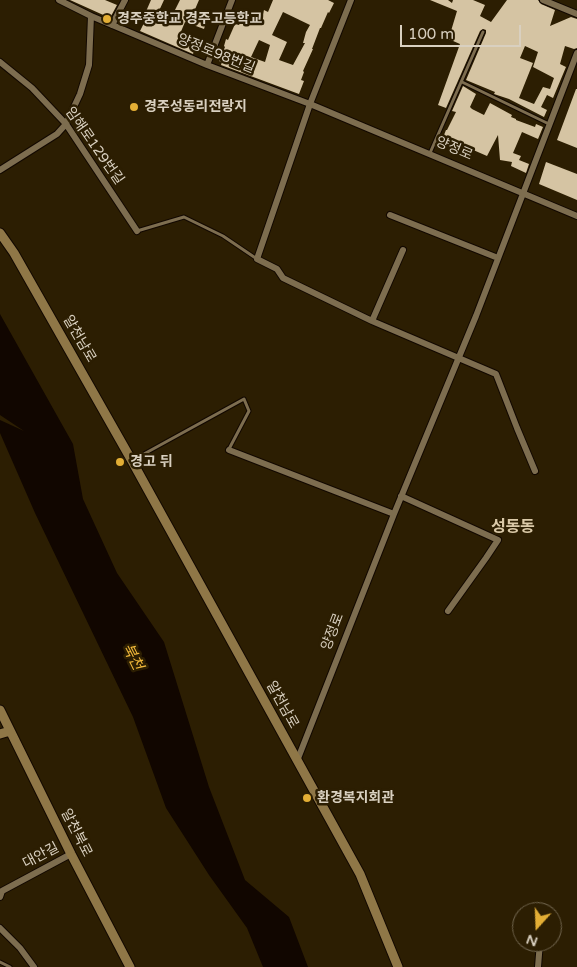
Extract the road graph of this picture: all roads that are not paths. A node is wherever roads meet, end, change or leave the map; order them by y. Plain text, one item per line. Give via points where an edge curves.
1 (59, 0) edge
2 (125, 0) edge
3 (232, 0) edge
4 (351, 0) edge
5 (543, 0) edge
6 (577, 14) edge
7 (91, 16) junction
8 (112, 25) junction
9 (483, 32) dead end
10 (577, 53) edge
11 (0, 62) edge
12 (206, 65) junction
13 (462, 82) junction
14 (310, 104) junction
15 (66, 124) junction
16 (550, 124) junction
17 (430, 153) junction
18 (0, 170) edge
19 (523, 193) junction
20 (390, 215) dead end
21 (577, 216) edge
22 (136, 231) joint
23 (0, 233) edge
24 (403, 250) dead end
25 (498, 258) junction
26 (257, 259) junction
27 (372, 321) junction
28 (459, 358) junction
29 (229, 450) joint
30 (132, 461) junction
31 (535, 471) dead end
32 (401, 496) junction
33 (394, 514) junction
34 (448, 610) dead end
35 (0, 710) edge
36 (10, 731) junction
37 (0, 734) edge
38 (297, 761) junction
39 (71, 854) junction
40 (1, 891) edge
41 (0, 928) edge
42 (539, 952) edge
43 (0, 962) edge
44 (10, 967) edge
45 (34, 967) edge
46 (130, 967) edge
47 (398, 967) edge
48 (538, 967) edge

1 - 7 street, 양정로98번길
2 - 8 street
3 - 12 street
4 - 14 street
5 - 6 street
7 - 8 street, 양정로98번길
7 - 15 street via 89,66
8 - 12 street, 양정로98번길
9 - 13 lane
10 - 16 street
11 - 15 street, 임해로129번길 via 32,88
12 - 14 street, 양정로98번길
13 - 16 lane
13 - 17 lane
14 - 17 street, 양정로
14 - 26 street
15 - 18 street via 57,134
15 - 22 street, 임해로129번길
16 - 19 street
17 - 19 street, 양정로
19 - 21 street
19 - 25 street, 양정로
20 - 25 street
22 - 26 lane via 184,217 223,236
23 - 30 street, 알천남로
24 - 27 street
25 - 28 street, 양정로
26 - 27 street via 277,269 283,278
27 - 28 street
28 - 31 street via 496,374
28 - 32 street, 양정로
29 - 30 lane via 249,411 244,399
29 - 33 street
30 - 38 street, 알천남로
32 - 33 street, 양정로
32 - 34 street via 498,540
33 - 38 street, 양정로
35 - 36 street, 알천북로
36 - 37 street
36 - 39 street, 알천북로
38 - 47 street, 알천남로 via 360,874
39 - 40 street, 대안길
39 - 46 street, 알천북로
41 - 45 street
42 - 48 street
43 - 44 lane

